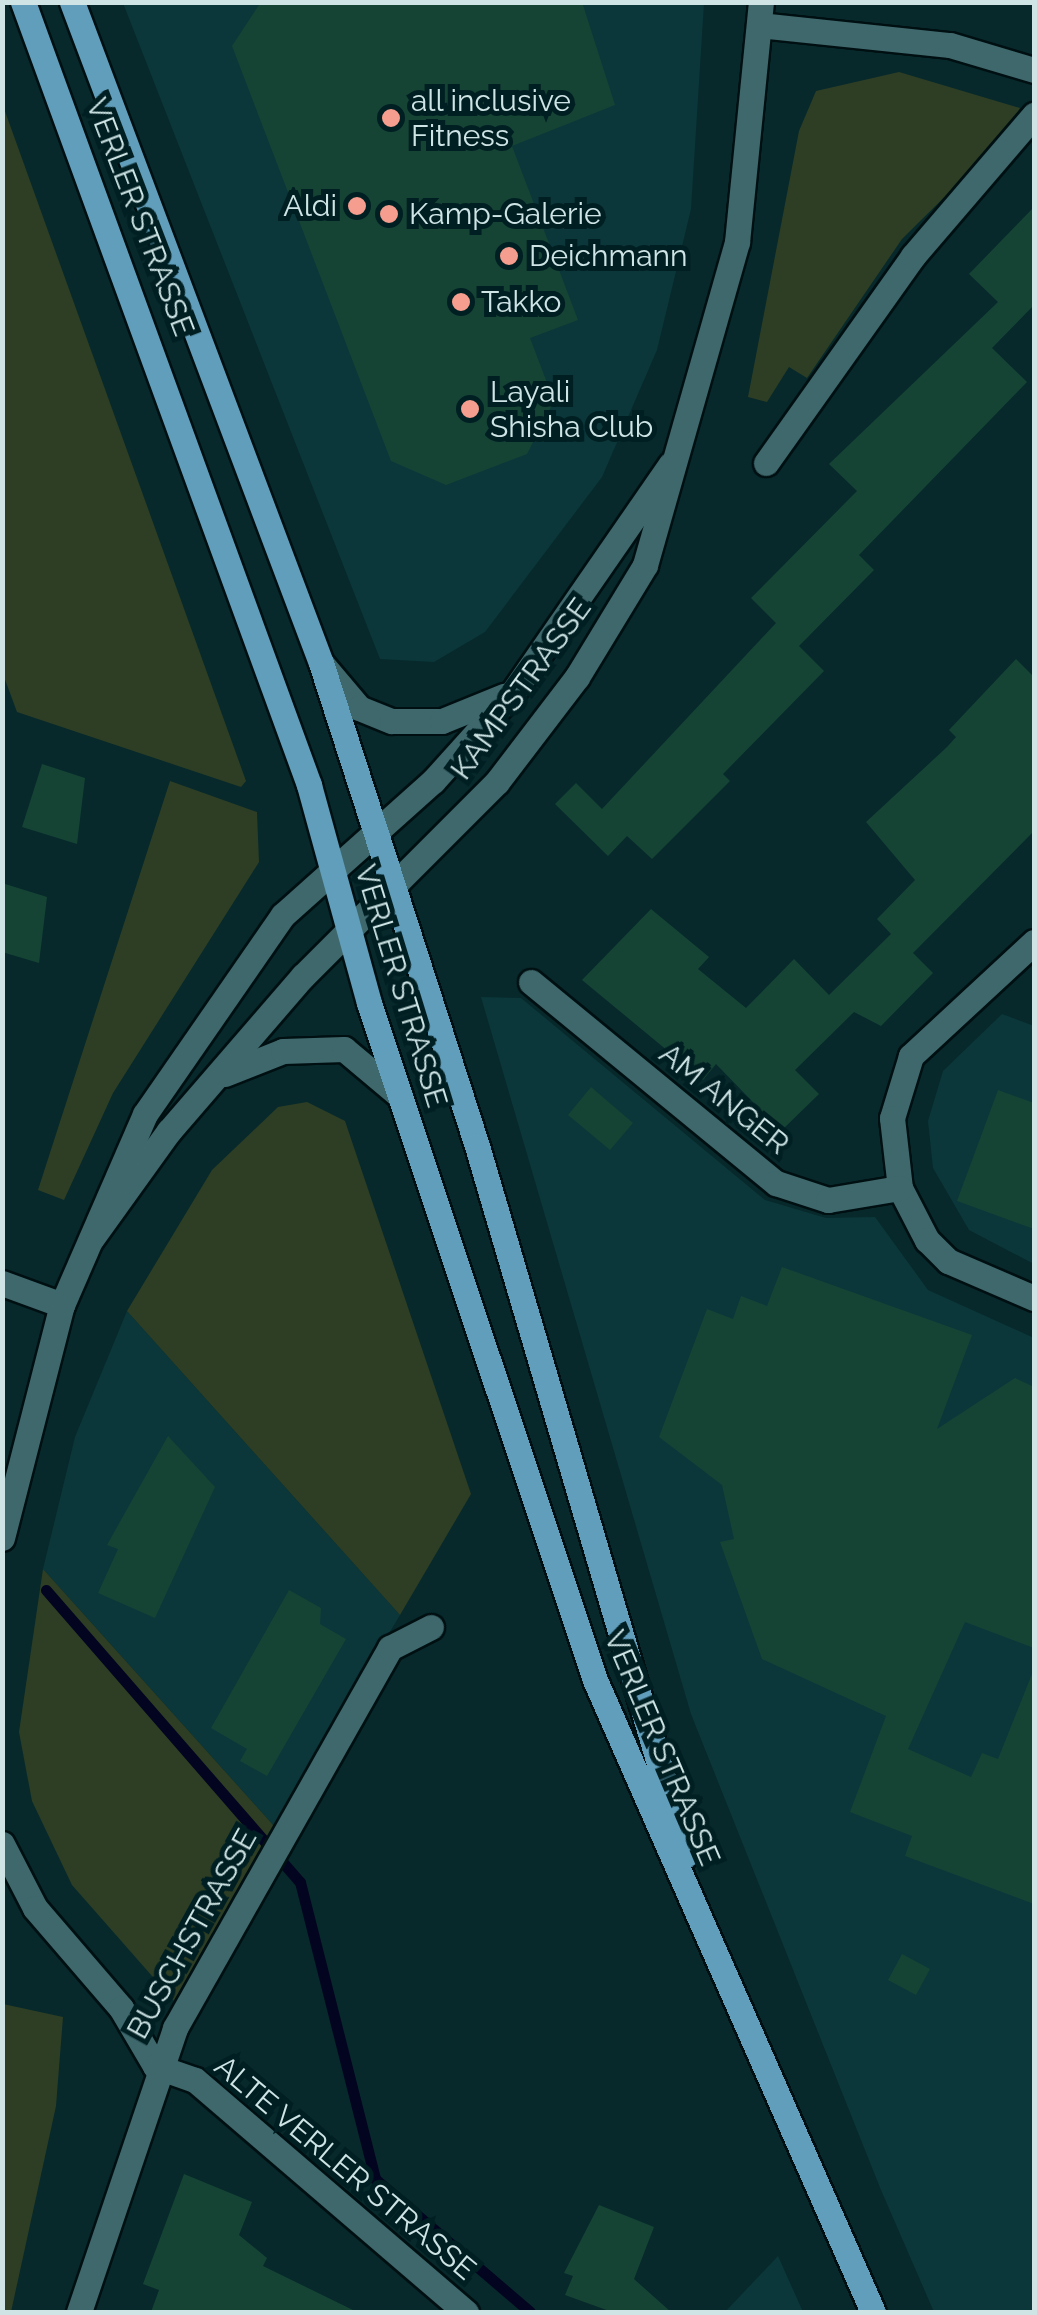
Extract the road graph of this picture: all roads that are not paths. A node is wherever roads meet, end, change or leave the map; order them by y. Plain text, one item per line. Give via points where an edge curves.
1 (23, 2) edge
2 (72, 2) edge
3 (760, 14) edge
4 (1034, 70) edge
5 (1034, 115) edge
6 (684, 445) junction
7 (766, 463) dead end
8 (321, 663) junction
9 (514, 692) junction
10 (376, 830) junction
11 (331, 866) junction
12 (394, 890) junction
13 (349, 932) junction
14 (1034, 942) edge
15 (531, 982) dead end
16 (220, 1076) junction
17 (400, 1096) junction
18 (900, 1188) junction
19 (92, 1238) junction
20 (2, 1284) edge
21 (1034, 1298) edge
22 (62, 1305) junction
23 (2, 1538) edge
24 (431, 1627) dead end
25 (2, 1844) edge
26 (727, 1983) junction
27 (155, 2066) junction
28 (79, 2312) edge
29 (466, 2312) edge
30 (873, 2312) edge

1 - 11 main road, VERLER STRASSE via 162,364
2 - 8 main road, VERLER STRASSE
3 - 4 street via 950,46
3 - 6 street, KAMPSTRASSE via 737,242
5 - 7 street via 912,256
6 - 9 street, KAMPSTRASSE
6 - 12 street, KAMPSTRASSE via 644,565 578,677 497,782
8 - 9 street, KAMPSTRASSE via 358,708 392,721 442,721
8 - 10 main road, VERLER STRASSE
9 - 10 street, KAMPSTRASSE
10 - 11 street
10 - 12 main road, VERLER STRASSE
11 - 13 main road, VERLER STRASSE
11 - 19 street via 268,933 145,1114
12 - 13 street, KAMPSTRASSE
12 - 26 main road, VERLER STRASSE
13 - 16 street
13 - 17 main road, VERLER STRASSE
14 - 18 street via 910,1056 892,1118
15 - 18 street, AM ANGER via 776,1184 828,1200
16 - 17 street via 284,1052 344,1049
16 - 19 street
17 - 26 main road, VERLER STRASSE via 595,1680
18 - 21 street via 948,1261
19 - 22 street
20 - 22 street
22 - 23 street
24 - 27 street, BUSCHSTRASSE via 390,1648
25 - 27 street via 35,1908 121,2008
26 - 30 main road, VERLER STRASSE
27 - 28 street, BUSCHSTRASSE via 152,2110
27 - 29 street, ALTE VERLER STRASSE via 195,2080

